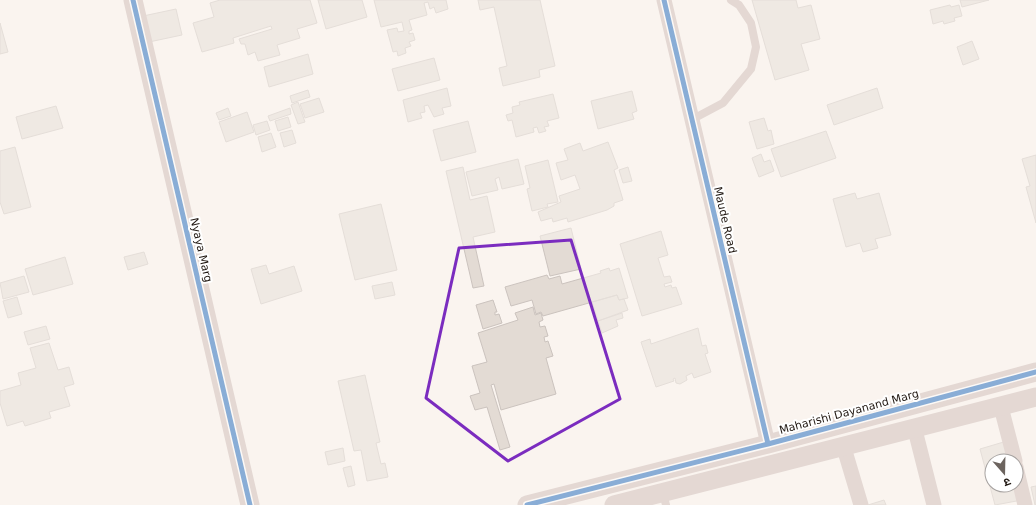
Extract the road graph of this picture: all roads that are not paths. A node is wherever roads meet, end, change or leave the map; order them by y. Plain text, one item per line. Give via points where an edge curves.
1 (133, 0) edge
2 (664, 0) edge
3 (731, 0) edge
4 (691, 120) junction
5 (1036, 372) edge
6 (1036, 398) edge
7 (1001, 407) junction
8 (915, 430) junction
9 (768, 444) junction
10 (844, 448) junction
11 (1012, 453) edge
12 (1022, 493) edge
13 (665, 499) edge
14 (250, 505) edge
15 (527, 505) edge
16 (614, 505) edge
17 (861, 505) edge
18 (934, 505) edge
19 (1025, 505) edge

1 - 14 street, Nyaya Marg
2 - 4 street, Maude Road
3 - 4 lane via 739,5 751,23 756,47 751,69 723,103
4 - 9 street, Maude Road
5 - 9 street, Maharishi Dayanand Marg
6 - 7 street
7 - 8 street
7 - 11 street
8 - 10 street
8 - 18 street
9 - 15 street, Maharishi Dayanand Marg
10 - 13 street
10 - 17 street
12 - 19 street
13 - 16 street

